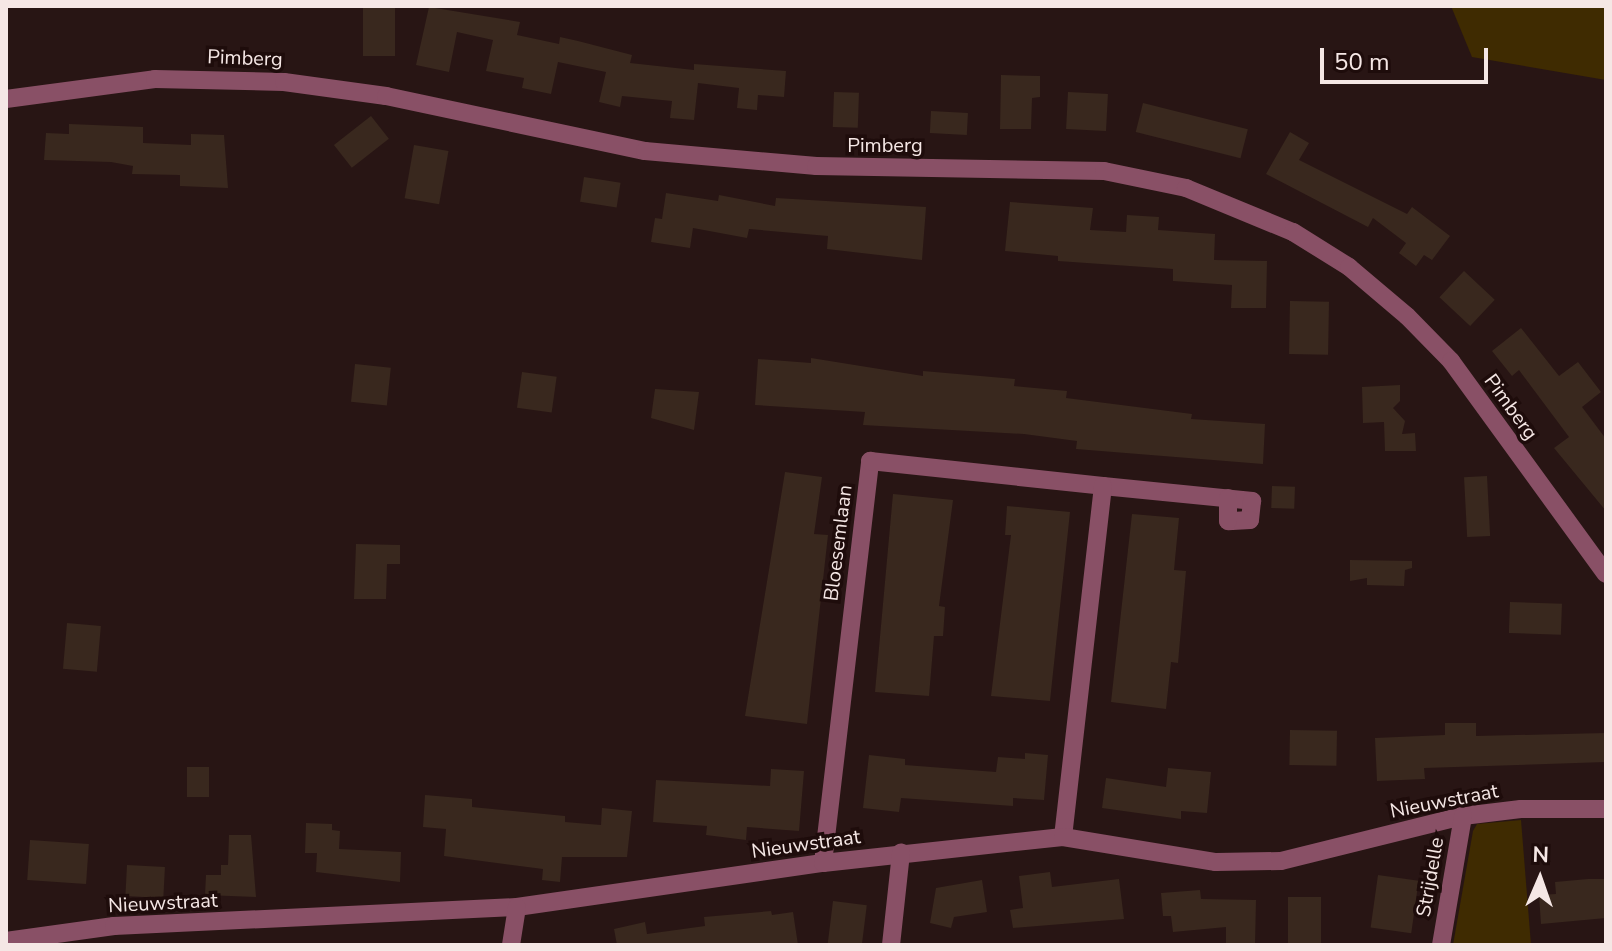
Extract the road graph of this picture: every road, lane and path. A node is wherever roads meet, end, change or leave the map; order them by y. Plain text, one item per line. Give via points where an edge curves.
1 (6, 99) edge
2 (1103, 486) junction
3 (1228, 498) dead end
4 (1606, 574) edge
5 (1606, 809) edge
6 (1463, 816) junction
7 (1063, 837) junction
8 (901, 853) junction
9 (823, 863) junction
10 (517, 907) junction
11 (6, 941) edge
12 (511, 945) edge
13 (891, 945) edge
14 (1441, 945) edge

1 - 4 street, Pimberg via 155,79 284,82 386,96 645,151 816,166 1104,171 1186,188 1293,232 1349,267 1407,316 1451,361
2 - 3 street, Bloesemlaan via 1148,490 1162,492 1207,496 1222,498 1237,499 1252,501 1250,520 1228,521 1228,510
2 - 7 street
2 - 9 street, Bloesemlaan via 870,461
5 - 6 street, Nieuwstraat via 1521,809
6 - 7 street, Nieuwstraat via 1281,861 1216,862
6 - 14 street, Strijdelle
7 - 8 street, Nieuwstraat
8 - 9 street, Nieuwstraat
8 - 13 street
9 - 10 street, Nieuwstraat
10 - 11 street, Nieuwstraat via 114,926
10 - 12 street

